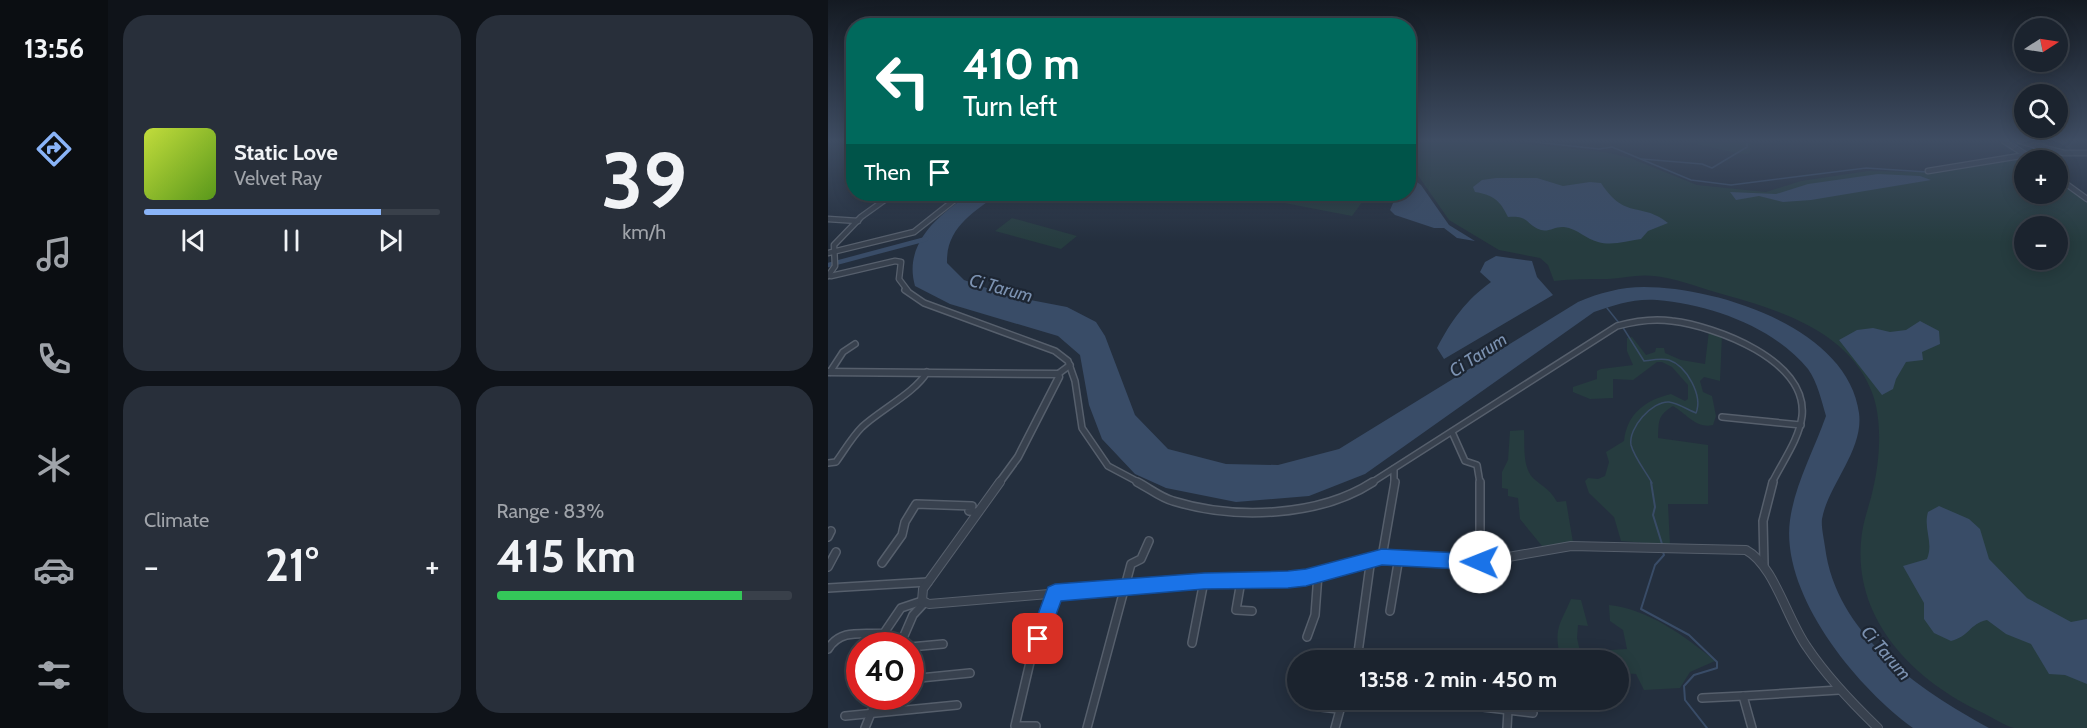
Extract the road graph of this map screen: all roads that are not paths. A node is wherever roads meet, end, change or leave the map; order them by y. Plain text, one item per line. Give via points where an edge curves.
1 (2068, 185) edge
2 (2087, 199) edge
3 (883, 201) edge
4 (953, 201) edge
5 (828, 219) edge
6 (858, 221) junction
7 (833, 253) edge
8 (831, 274) edge
9 (1625, 323) joint
10 (1617, 326) joint
11 (855, 344) dead end
12 (1070, 365) junction
13 (829, 372) edge
14 (927, 372) junction
15 (1058, 374) junction
16 (1722, 417) dead end
17 (1801, 425) junction
18 (1452, 432) junction
19 (828, 463) edge
20 (1394, 469) junction
21 (980, 513) junction
22 (1149, 540) dead end
23 (836, 552) dead end
24 (1382, 557) junction
25 (1399, 557) junction
26 (1371, 558) junction
27 (1480, 562) junction
28 (882, 563) dead end
29 (1764, 564) junction
30 (828, 567) edge
31 (1318, 574) junction
32 (1204, 581) junction
33 (1241, 581) junction
34 (928, 582) junction
35 (1126, 586) junction
36 (828, 588) edge
37 (1055, 593) junction
38 (923, 602) junction
39 (1390, 610) dead end
40 (1252, 611) dead end
41 (906, 632) edge
42 (1307, 637) dead end
43 (1192, 643) dead end
44 (943, 644) dead end
45 (924, 646) edge
46 (828, 649) edge
47 (1358, 650) edge
48 (970, 673) dead end
49 (924, 678) edge
50 (1839, 690) junction
51 (1743, 696) junction
52 (1702, 698) dead end
53 (957, 705) dead end
54 (873, 710) edge
55 (1338, 710) edge
56 (1508, 710) joint
57 (1533, 713) dead end
58 (871, 714) junction
59 (845, 716) dead end
60 (1036, 726) dead end
61 (865, 728) edge
62 (1087, 728) edge
63 (1335, 728) edge
64 (1507, 728) edge
65 (1752, 728) edge
66 (1878, 728) edge

1 - 2 street
3 - 6 street
4 - 7 street via 914,232
5 - 6 street
6 - 7 street via 837,241
7 - 8 street
8 - 12 street via 899,261 899,279 904,289 924,303 1054,351
9 - 10 street
9 - 17 street via 1676,321 1749,345 1782,368 1794,384 1804,410
10 - 18 street
11 - 13 street via 843,352
12 - 15 street
12 - 20 street via 1082,428 1096,452 1126,478 1172,501 1232,511 1290,512 1343,497
13 - 14 street
14 - 15 street
14 - 19 street via 921,383 861,428 836,462
15 - 21 street via 1059,381 1018,458
16 - 17 street
17 - 29 street via 1767,498
18 - 20 street
18 - 27 street via 1465,460 1477,465 1480,472
20 - 24 street
21 - 28 street via 969,511 972,506 916,504 902,535
21 - 34 street
22 - 35 street via 1141,559 1131,564
23 - 30 street
24 - 25 street
24 - 26 street
25 - 27 street
25 - 39 street
26 - 31 street
26 - 47 street
27 - 29 street via 1560,546 1746,550
29 - 50 street via 1804,644
31 - 33 street via 1288,580
31 - 42 street via 1315,615
32 - 33 street
32 - 35 street
32 - 43 street
33 - 40 street via 1236,610
34 - 36 street
34 - 38 street via 921,595
35 - 37 street
35 - 62 street
37 - 38 street
37 - 60 street via 1031,658 1015,726
38 - 41 street
38 - 46 street via 902,608 884,633 840,634
44 - 45 street
48 - 49 street
50 - 51 street
50 - 66 street
51 - 52 street
51 - 65 street
53 - 58 street
54 - 58 street
55 - 63 street
56 - 57 street
56 - 64 street
58 - 59 street
58 - 61 street

